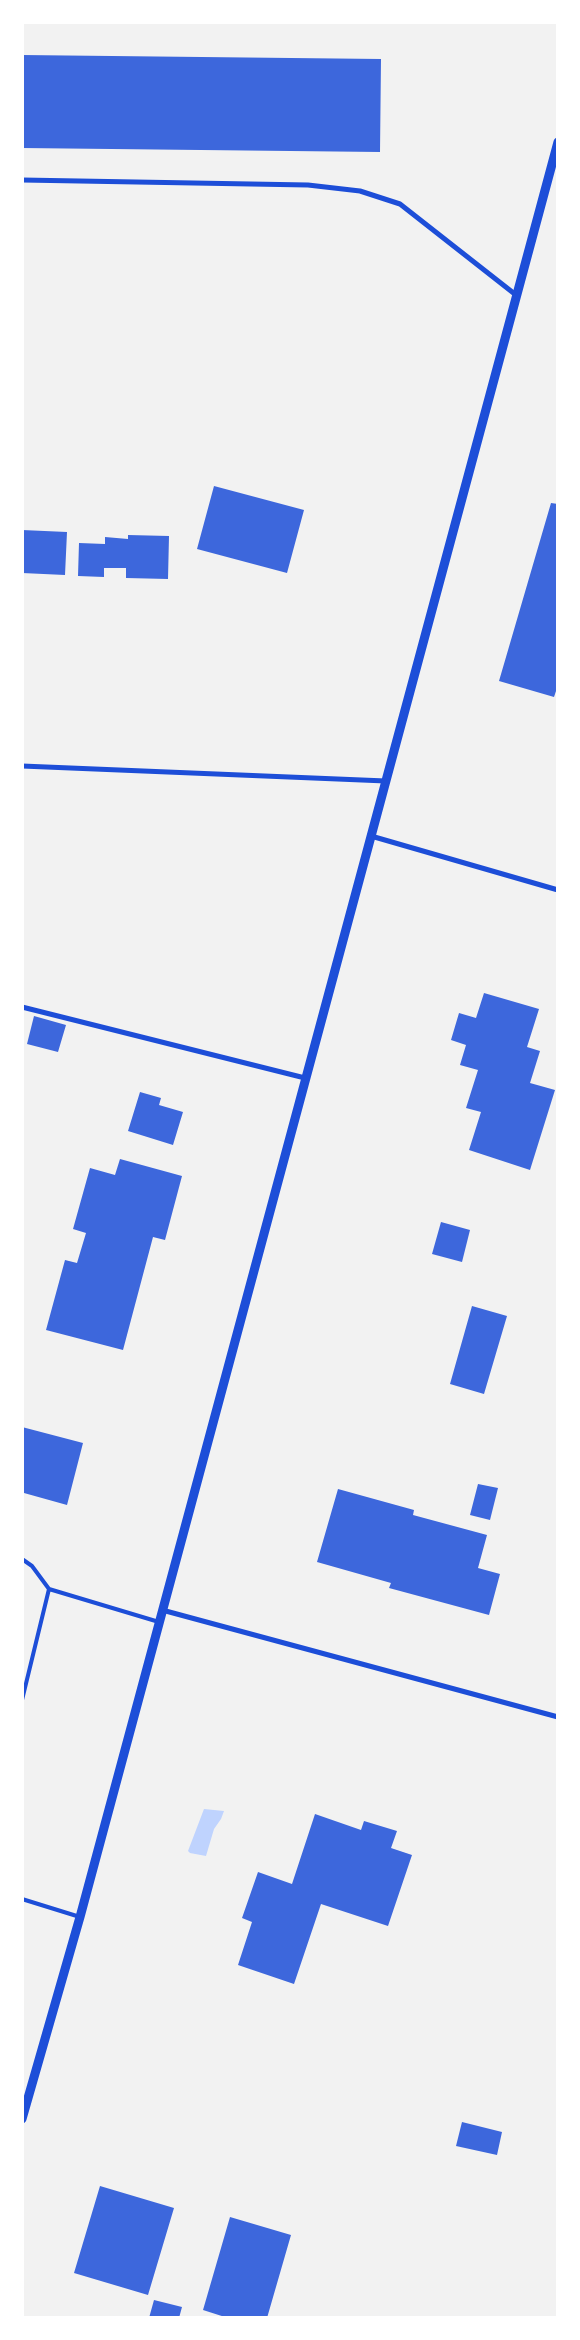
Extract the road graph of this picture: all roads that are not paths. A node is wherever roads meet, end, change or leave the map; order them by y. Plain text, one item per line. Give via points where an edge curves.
1 (558, 142) edge
2 (22, 180) edge
3 (516, 295) junction
4 (22, 766) edge
5 (386, 781) junction
6 (370, 836) junction
7 (558, 890) edge
8 (22, 1007) edge
9 (305, 1078) junction
10 (22, 1559) edge
11 (49, 1589) junction
12 (162, 1610) junction
13 (159, 1622) junction
14 (22, 1700) edge
15 (558, 1717) edge
16 (22, 1899) edge
17 (80, 1917) junction
18 (22, 2119) edge

1 - 3 street
2 - 3 street via 308,185 360,191 400,204
3 - 5 street
4 - 5 street
5 - 6 street
6 - 7 street
6 - 9 street
8 - 9 street
9 - 12 street
10 - 11 lane via 32,1566
11 - 13 lane
11 - 14 lane
12 - 13 street
12 - 15 street
13 - 17 street
16 - 17 lane
17 - 18 street

